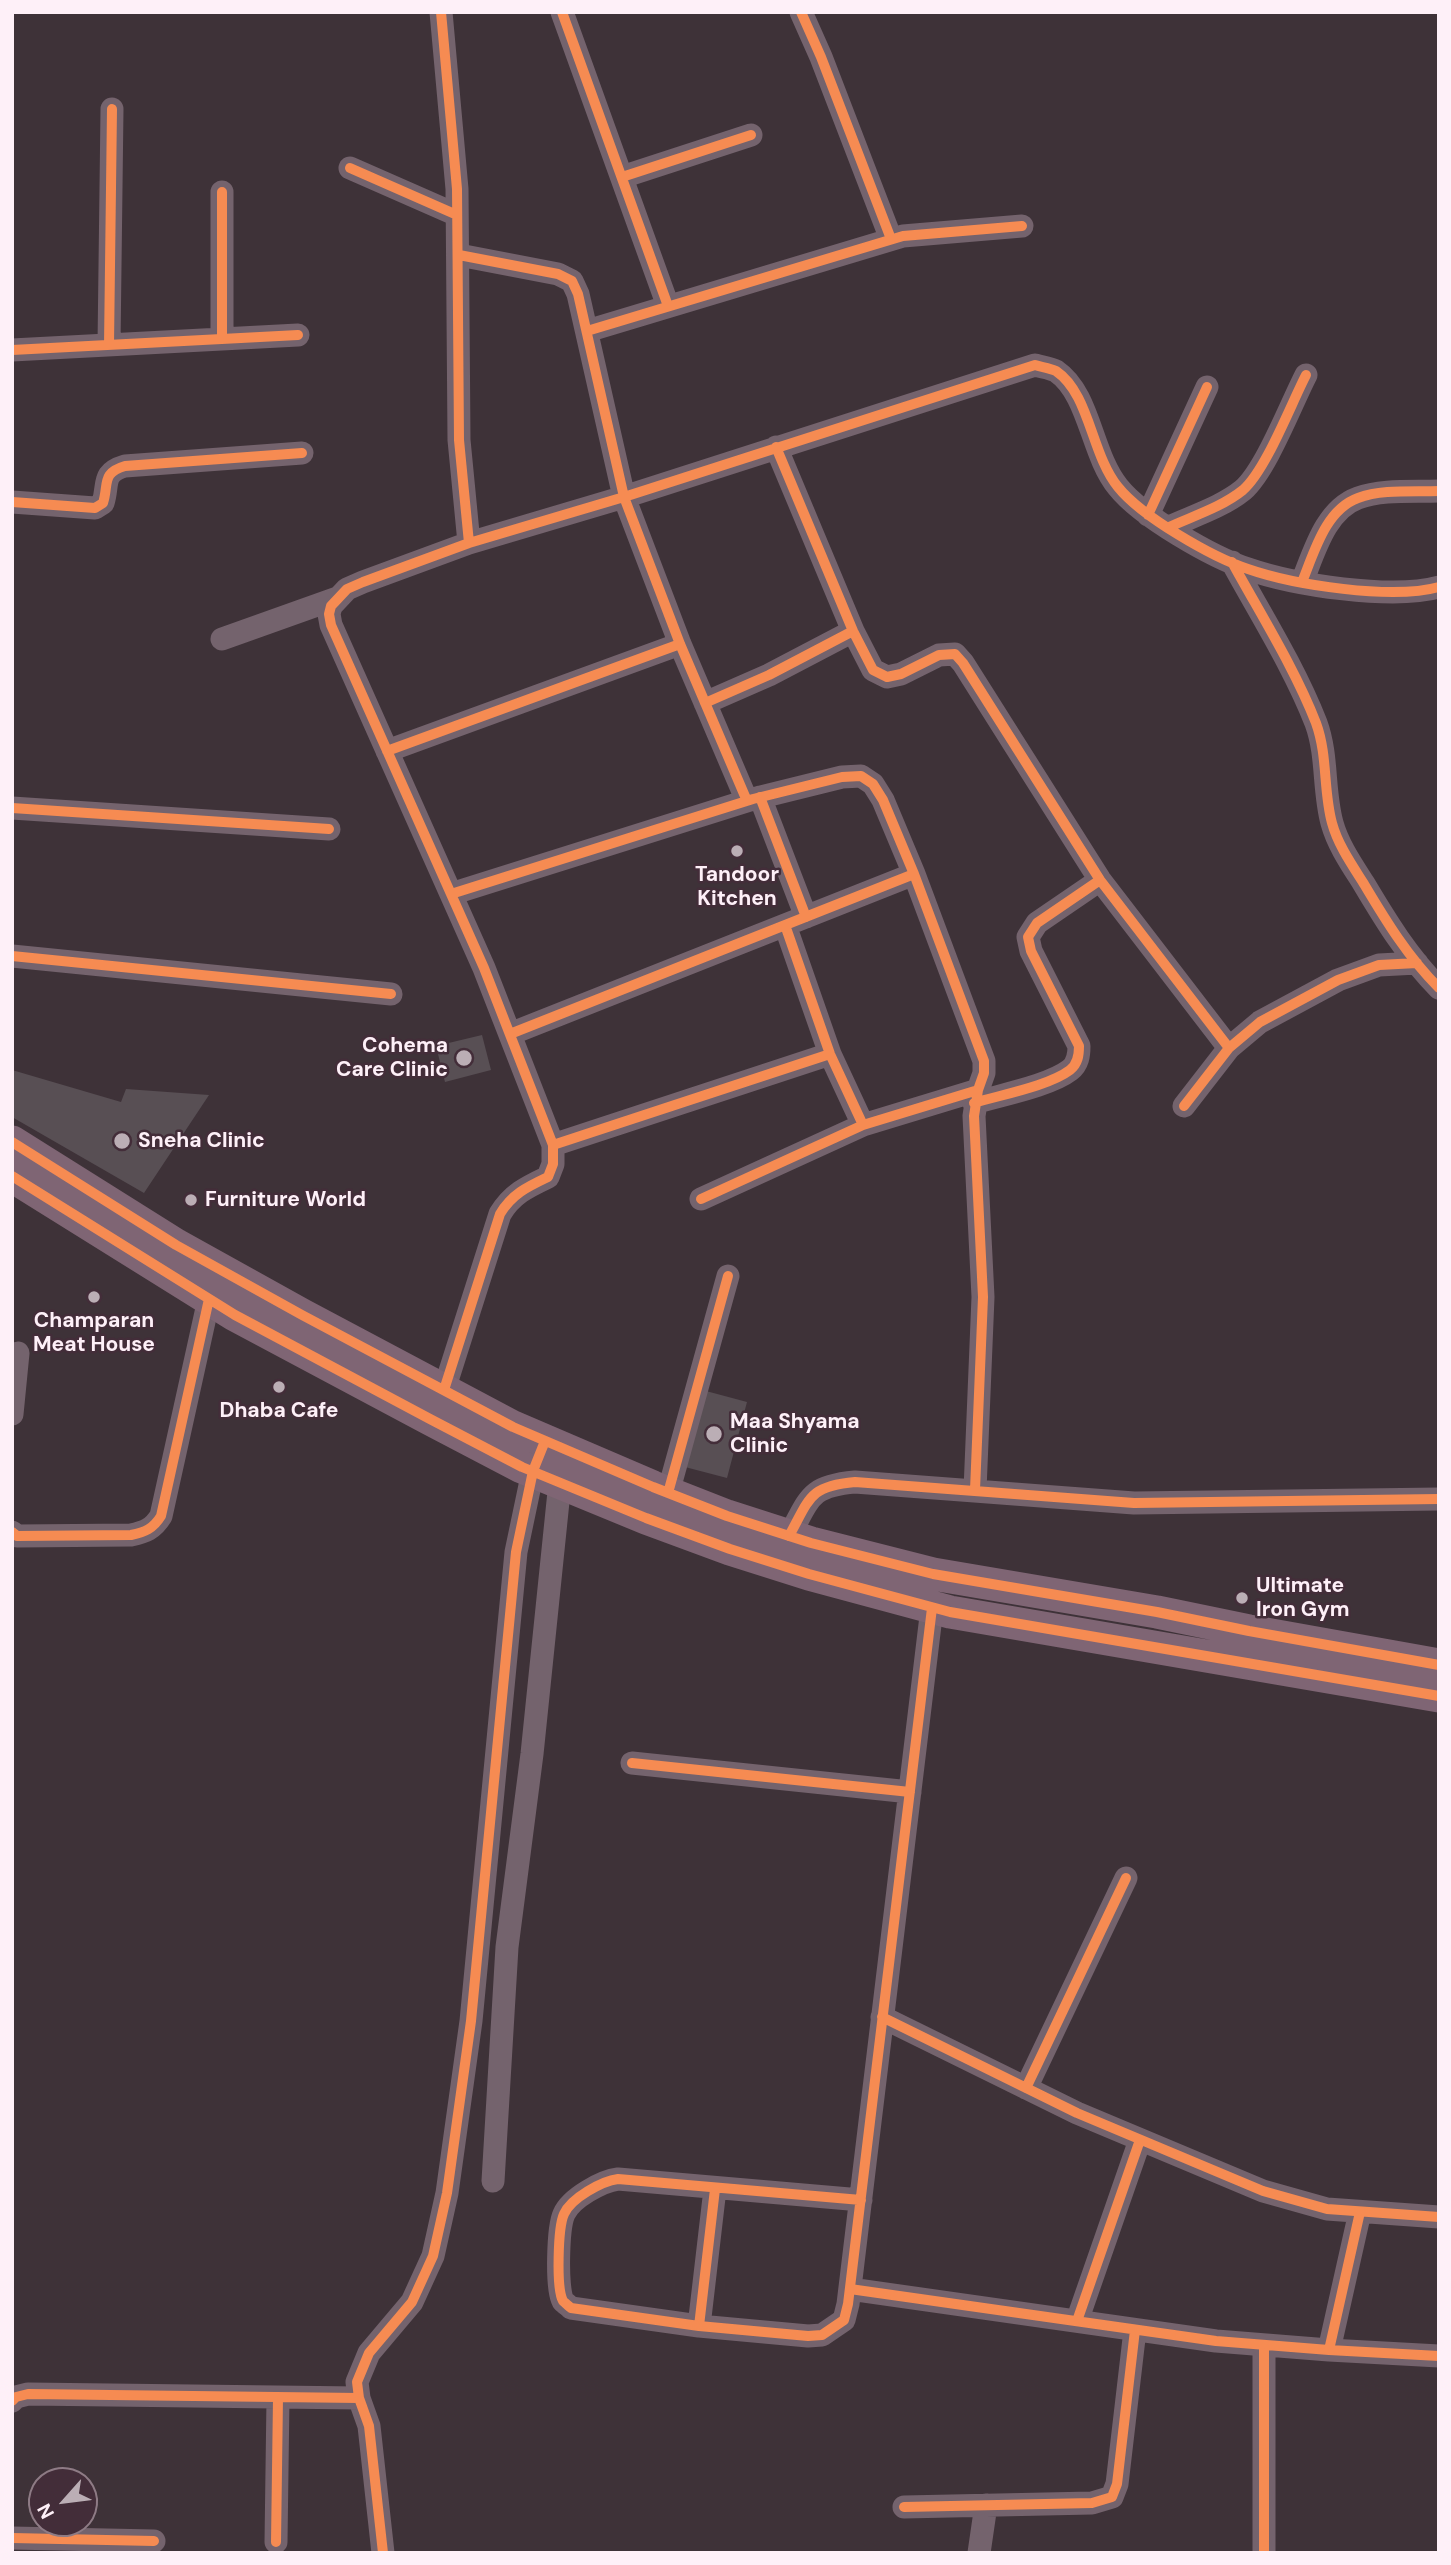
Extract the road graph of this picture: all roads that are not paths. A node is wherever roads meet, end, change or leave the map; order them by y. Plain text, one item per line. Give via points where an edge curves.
1 (441, 12) edge
2 (562, 12) edge
3 (801, 12) edge
4 (112, 109) dead end
5 (751, 135) dead end
6 (350, 167) dead end
7 (622, 177) junction
8 (222, 192) dead end
9 (457, 215) junction
10 (1021, 226) dead end
11 (891, 239) junction
12 (458, 255) junction
13 (668, 306) junction
14 (587, 331) junction
15 (298, 335) dead end
16 (222, 339) junction
17 (109, 345) junction
18 (12, 349) edge
19 (1306, 375) dead end
20 (1207, 387) dead end
21 (776, 447) junction
22 (302, 453) dead end
23 (1439, 491) edge
24 (624, 497) junction
25 (12, 502) edge
26 (1148, 515) junction
27 (1169, 527) junction
28 (469, 543) junction
29 (1232, 562) junction
30 (1302, 582) junction
31 (1439, 587) edge
32 (337, 598) junction
33 (853, 631) junction
34 (222, 639) dead end
35 (680, 644) junction
36 (705, 703) junction
37 (387, 751) junction
38 (753, 799) junction
39 (12, 808) edge
40 (329, 829) dead end
41 (914, 874) junction
42 (1100, 880) junction
43 (451, 894) junction
44 (796, 921) junction
45 (12, 956) edge
46 (1417, 963) junction
47 (1439, 988) edge
48 (391, 994) dead end
49 (510, 1034) junction
50 (1229, 1048) junction
51 (830, 1054) junction
52 (976, 1097) junction
53 (1184, 1106) dead end
54 (863, 1125) junction
55 (12, 1142) edge
56 (553, 1144) junction
57 (12, 1176) edge
58 (701, 1199) dead end
59 (728, 1276) dead end
60 (209, 1299) junction
61 (18, 1353) dead end
62 (444, 1390) junction
63 (12, 1414) edge
64 (545, 1441) junction
65 (546, 1477) junction
66 (975, 1490) junction
67 (668, 1493) junction
68 (1439, 1499) edge
69 (12, 1532) edge
70 (789, 1536) junction
71 (932, 1608) junction
72 (1439, 1665) edge
73 (1439, 1696) edge
74 (632, 1763) dead end
75 (910, 1792) junction
76 (1126, 1878) dead end
77 (883, 2017) junction
78 (1026, 2088) junction
79 (1140, 2140) junction
80 (493, 2181) dead end
81 (715, 2189) junction
82 (861, 2200) junction
83 (1360, 2211) junction
84 (1439, 2217) edge
85 (850, 2289) junction
86 (1077, 2321) junction
87 (699, 2326) junction
88 (1135, 2330) junction
89 (1264, 2345) junction
90 (1329, 2350) junction
91 (1439, 2356) edge
92 (278, 2398) junction
93 (359, 2398) junction
94 (12, 2401) edge
95 (986, 2505) junction
96 (904, 2507) dead end
97 (12, 2538) edge
98 (154, 2542) dead end
99 (276, 2542) dead end
100 (383, 2553) edge
101 (979, 2553) edge
102 (1264, 2553) edge

1 - 9 street
2 - 7 street
3 - 11 street
4 - 17 street
5 - 7 street
6 - 9 street
7 - 13 street
8 - 16 street
9 - 12 street
10 - 11 street
11 - 13 street
12 - 14 street via 558,274 572,281
12 - 28 street via 459,440
13 - 14 street
14 - 24 street
15 - 16 street
16 - 17 street
17 - 18 street
19 - 27 street via 1258,472 1243,489
20 - 26 street
21 - 24 street
21 - 26 street via 1035,365 1055,370 1075,390 1101,460 1118,488
21 - 33 street
22 - 25 street via 125,466 111,473 103,503 94,508
23 - 30 street via 1357,498 1331,520
24 - 28 street
24 - 35 street
26 - 27 street
27 - 29 street
28 - 32 street via 363,582
29 - 30 street
29 - 46 street via 1303,692 1316,725 1330,812 1343,850
30 - 31 street via 1400,591
32 - 34 street
32 - 37 street via 329,614 331,625
33 - 36 street
33 - 42 street via 873,670 887,677 939,655 955,654
35 - 36 street
35 - 37 street
36 - 38 street
37 - 43 street
38 - 41 street via 842,776 861,776 883,800
38 - 43 street
38 - 44 street
39 - 40 street
41 - 44 street
41 - 52 street via 984,1061
42 - 50 street
42 - 52 street via 1037,923 1028,937 1079,1046 1079,1057 1072,1069 1050,1080
43 - 49 street
44 - 49 street
44 - 51 street
45 - 48 street
46 - 47 street
46 - 50 street via 1379,965 1338,979 1260,1021
49 - 56 street
50 - 53 street
51 - 54 street
51 - 56 street
52 - 54 street
52 - 66 street via 983,1297
54 - 58 street
55 - 62 highway via 176,1245
56 - 62 street via 548,1177 519,1191 500,1214
57 - 60 highway
59 - 67 street
60 - 65 highway
60 - 69 street via 162,1516 155,1526 131,1535 17,1536
61 - 63 street
62 - 64 highway
64 - 65 street
64 - 67 highway
65 - 71 highway via 730,1549
65 - 80 street via 533,1754 507,1947
65 - 93 street via 516,1552 471,2021 447,2193 433,2256 412,2302 369,2353 357,2382
66 - 68 street via 1134,1503
66 - 70 street via 830,1484 811,1496
67 - 70 highway
70 - 72 highway via 933,1574
71 - 73 highway
71 - 75 street
74 - 75 street
75 - 77 street
76 - 78 street
77 - 78 street
77 - 82 street
78 - 79 street
79 - 83 street via 1263,2191 1327,2208
79 - 86 street
81 - 82 street
81 - 87 street
81 - 87 street via 604,2181 563,2215 560,2288 571,2308
82 - 85 street
83 - 84 street
83 - 90 street
85 - 86 street
85 - 87 street via 844,2320 822,2334
86 - 88 street
88 - 89 street
88 - 95 street via 1112,2497 1092,2503
89 - 90 street
89 - 102 street
90 - 91 street
92 - 93 street
92 - 94 street via 28,2394
92 - 99 street
93 - 100 street via 369,2426
95 - 96 street
95 - 101 street
97 - 98 street

